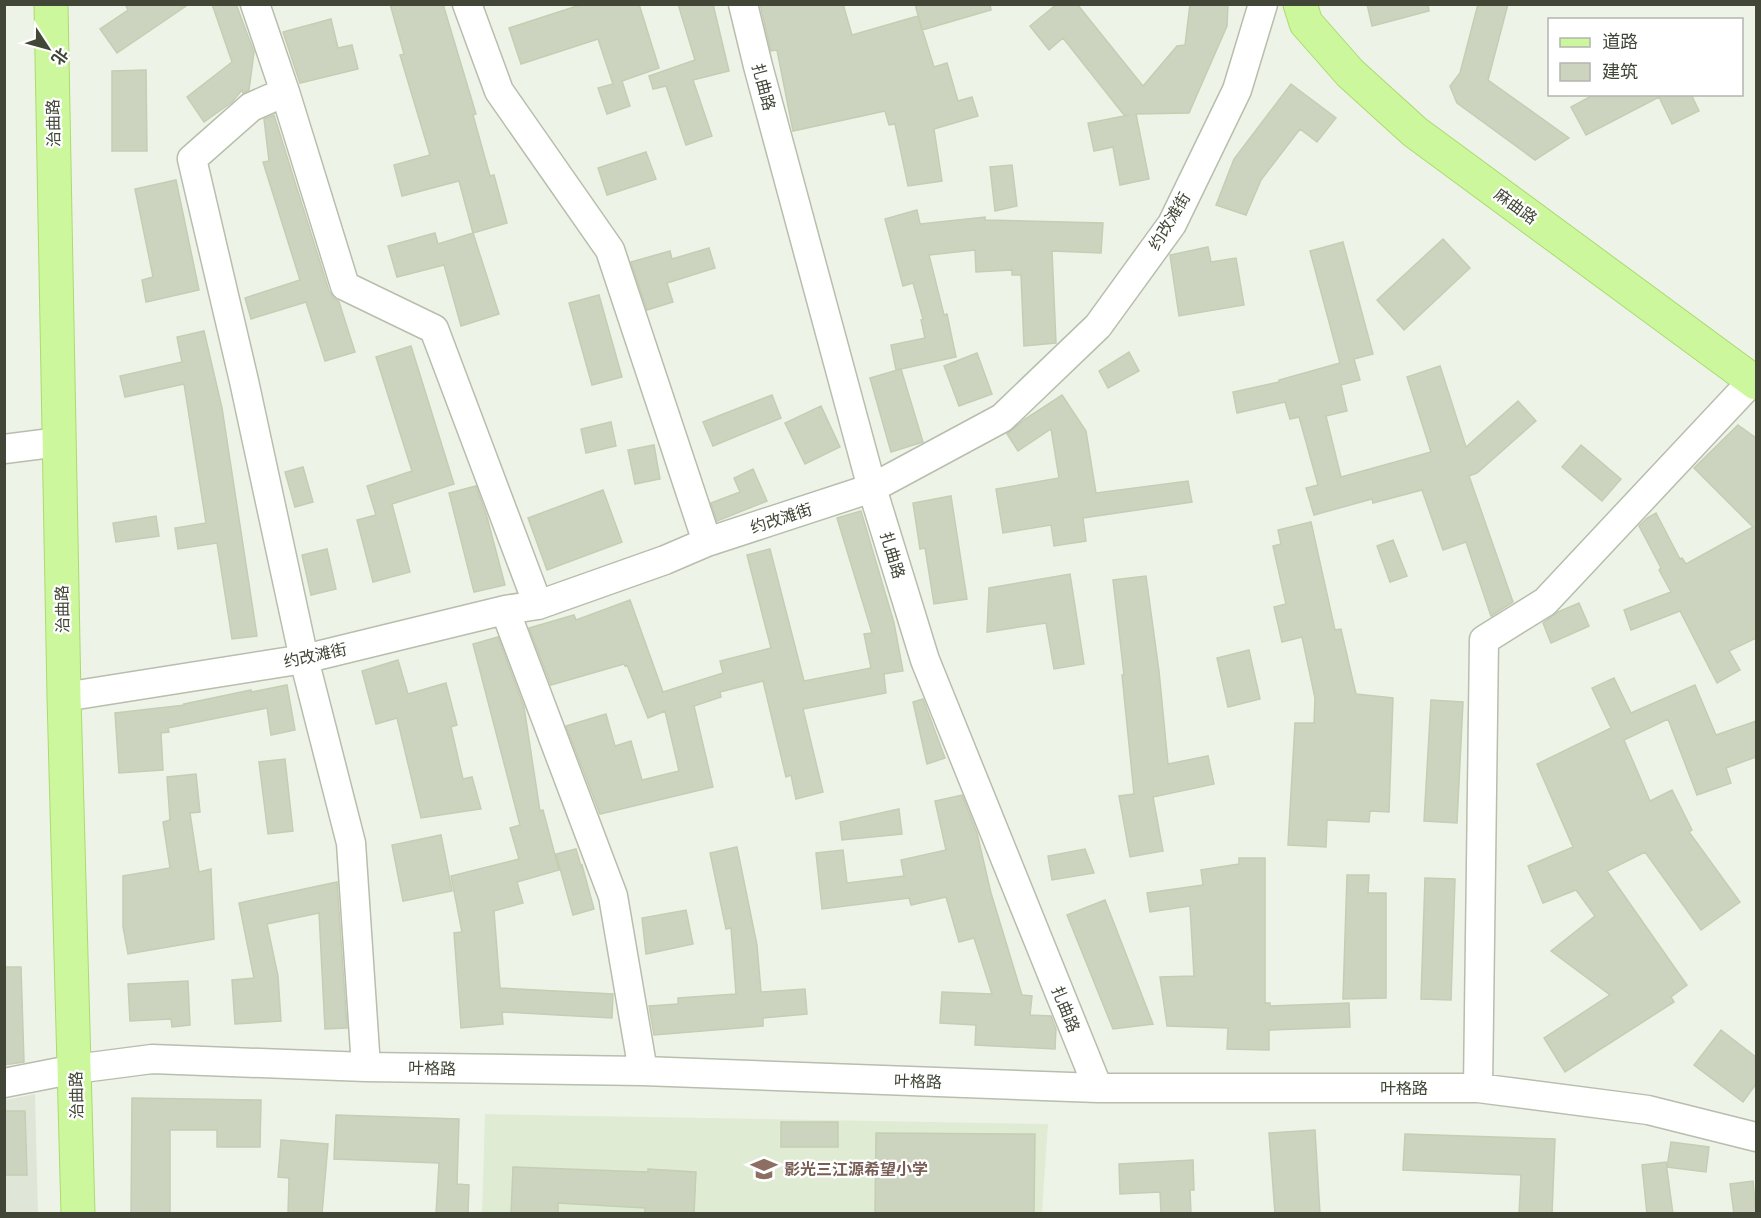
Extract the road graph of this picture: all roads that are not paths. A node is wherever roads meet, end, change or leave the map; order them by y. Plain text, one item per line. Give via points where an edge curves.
1 (51, 4) edge
2 (255, 4) edge
3 (467, 4) edge
4 (743, 4) edge
5 (1263, 4) edge
6 (1300, 4) edge
7 (285, 92) junction
8 (1755, 381) edge
9 (59, 442) junction
10 (4, 449) edge
11 (872, 488) junction
12 (707, 542) junction
13 (538, 605) junction
14 (505, 610) junction
15 (304, 659) junction
16 (64, 697) junction
17 (366, 1067) junction
18 (75, 1069) junction
19 (643, 1071) junction
20 (4, 1083) edge
21 (1098, 1088) junction
22 (1478, 1088) junction
23 (1756, 1137) edge
24 (78, 1214) edge

1 - 9 main road, 治曲路
2 - 7 street
3 - 12 street via 499,91 610,250
4 - 11 street, 扎曲路
5 - 11 street, 约改滩街 via 1237,90 1172,224 1098,326 1002,418
6 - 8 main road, 麻曲路 via 1306,23 1350,73 1415,132
7 - 13 street via 345,286 434,329
7 - 15 street via 251,107 192,159
8 - 22 street via 1545,602 1484,640
9 - 10 street
9 - 16 main road, 治曲路
11 - 12 street, 约改滩街
11 - 21 street, 扎曲路 via 925,660
12 - 13 street, 约改滩街
13 - 14 street, 约改滩街
14 - 15 street, 约改滩街
14 - 19 street via 613,896
15 - 16 street, 约改滩街
15 - 17 street via 351,843
16 - 18 main road, 治曲路
17 - 18 street, 叶格路 via 152,1059
17 - 19 street, 叶格路
18 - 20 street, 叶格路
18 - 24 main road, 治曲路
19 - 21 street, 叶格路
21 - 22 street, 叶格路
22 - 23 street, 叶格路 via 1648,1110

